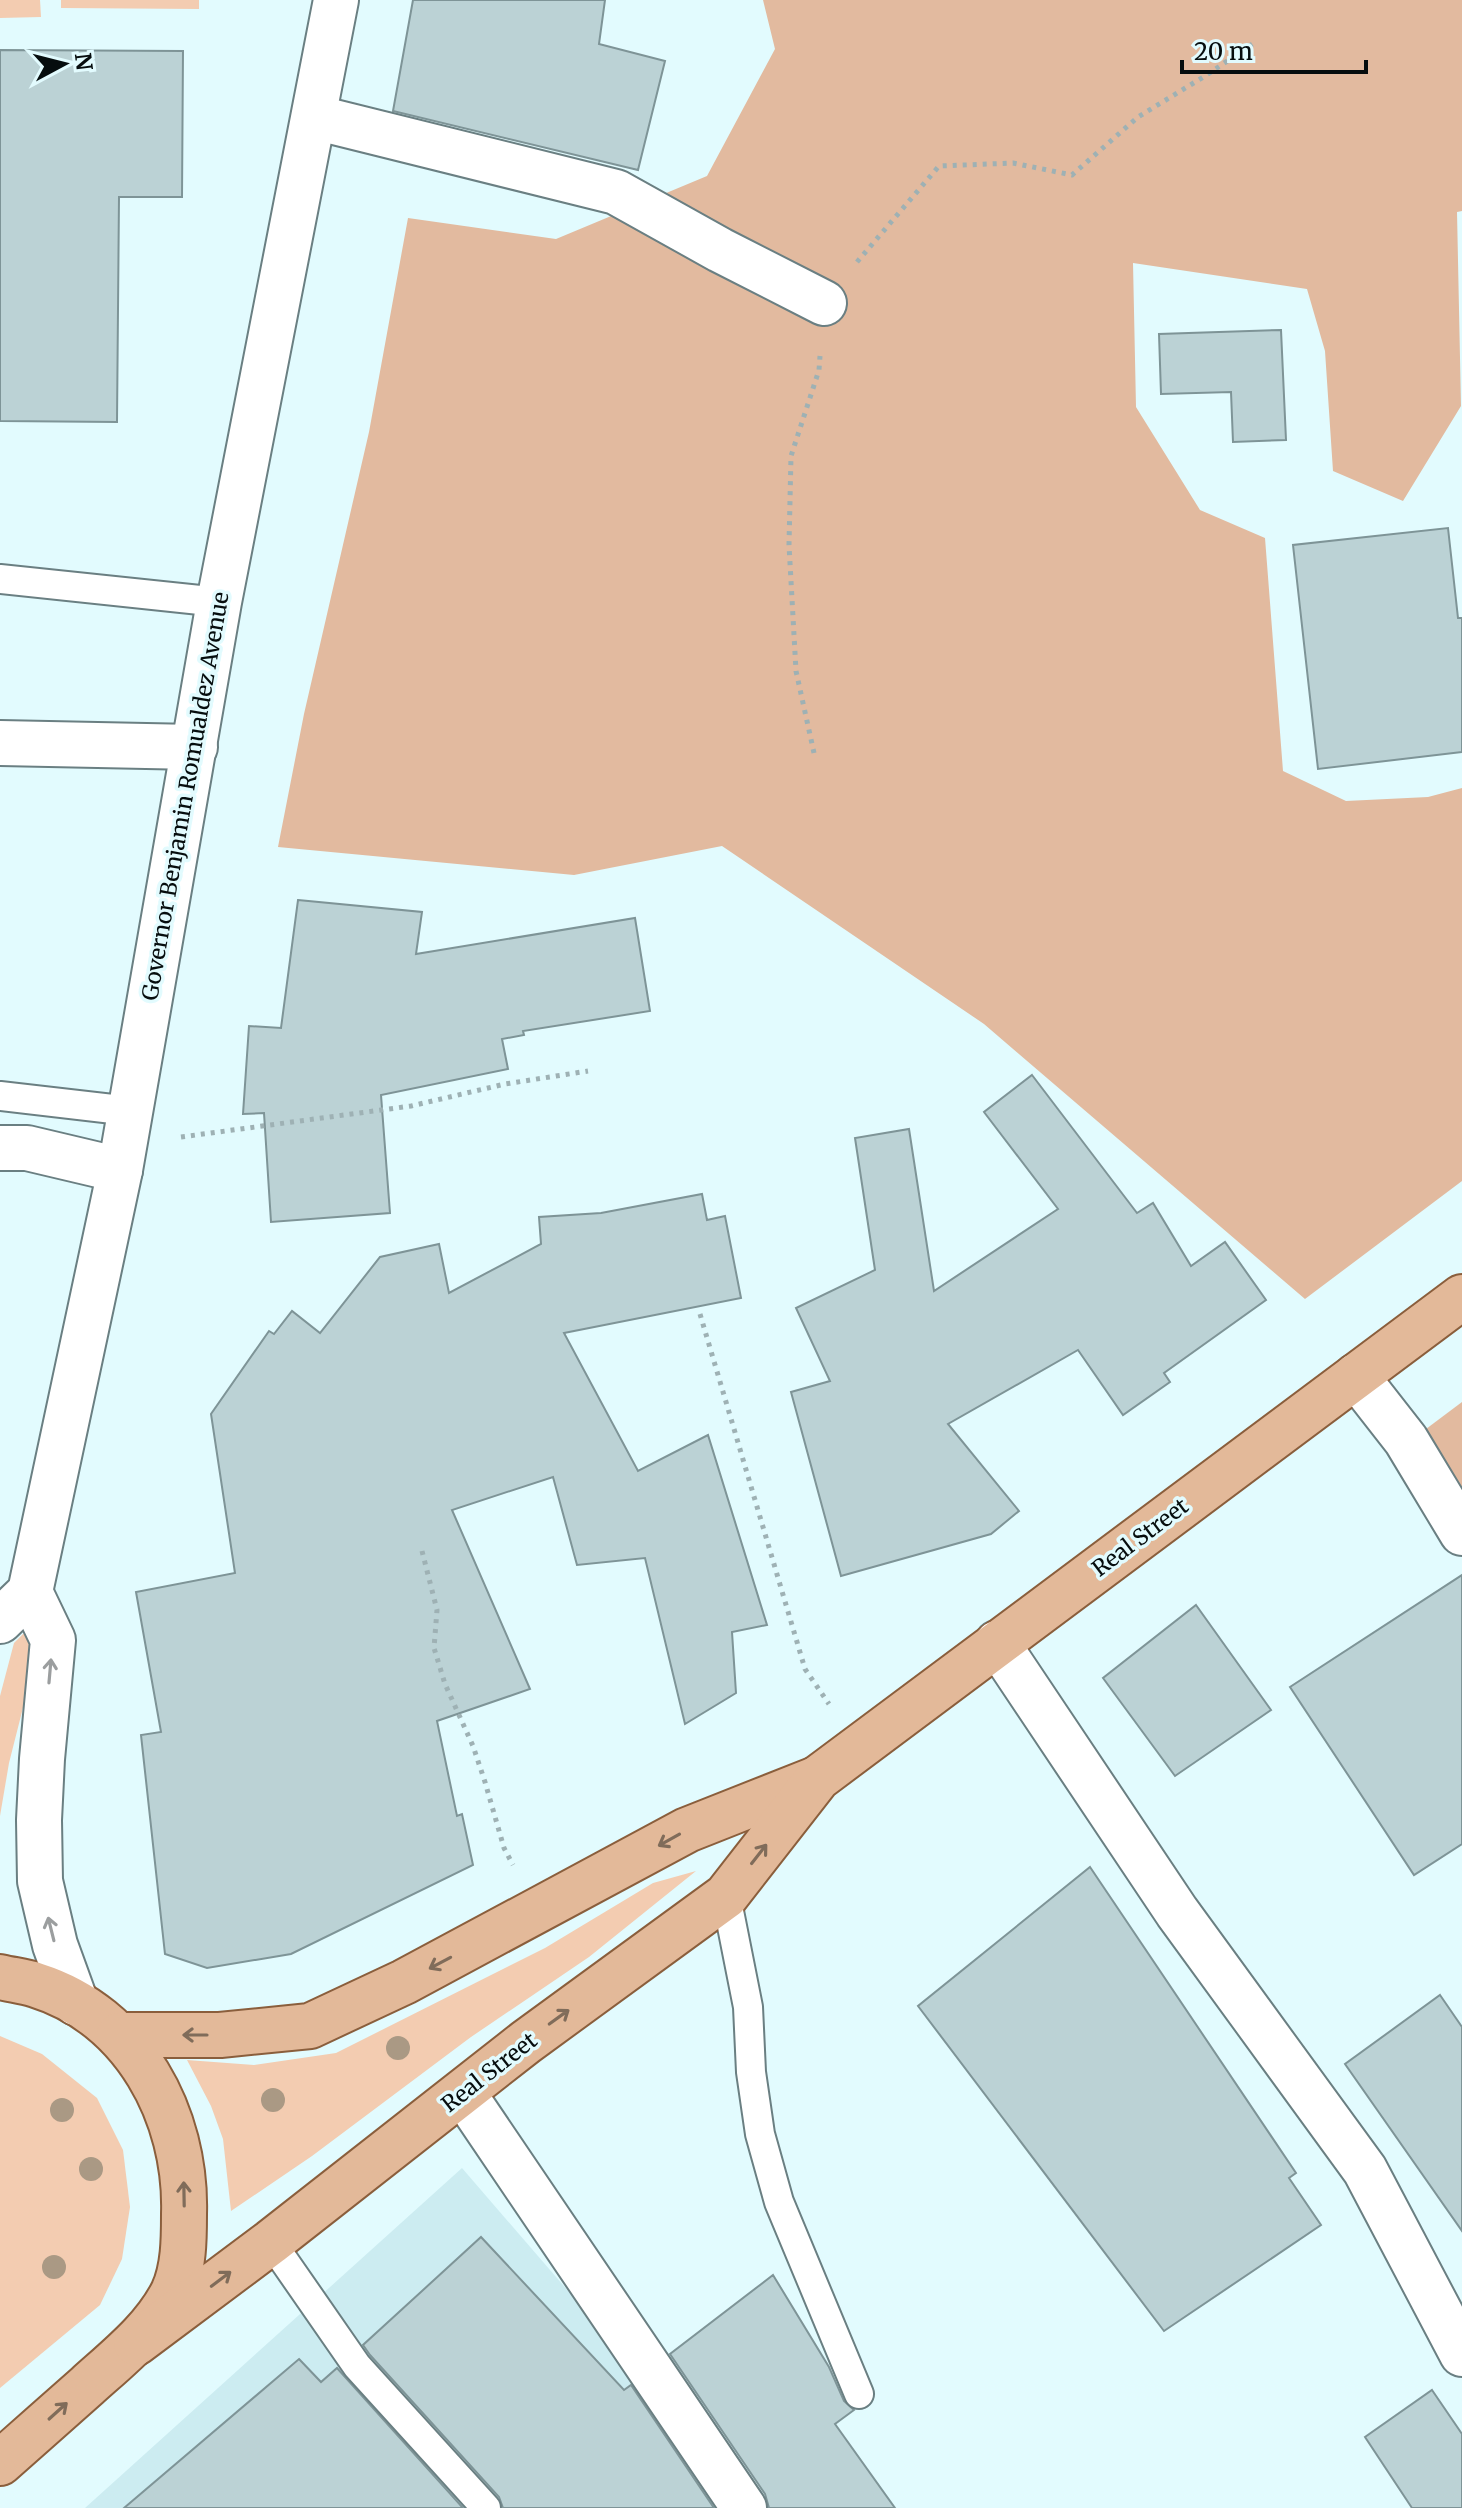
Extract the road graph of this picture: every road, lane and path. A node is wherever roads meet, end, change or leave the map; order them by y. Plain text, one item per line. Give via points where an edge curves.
1 (336, 0) edge
2 (1254, 43) dead end
3 (314, 117) junction
4 (824, 303) junction
5 (0, 579) edge
6 (219, 602) junction
7 (0, 743) edge
8 (195, 747) junction
9 (814, 753) dead end
10 (588, 1071) dead end
11 (0, 1096) edge
12 (125, 1140) junction
13 (0, 1148) edge
14 (1462, 1297) edge
15 (700, 1314) dead end
16 (1356, 1376) junction
17 (1462, 1533) edge
18 (422, 1551) dead end
19 (10, 1600) edge
20 (997, 1643) junction
21 (859, 1748) junction
22 (818, 1778) junction
23 (726, 1896) junction
24 (538, 1911) junction
25 (0, 1977) edge
26 (76, 2003) junction
27 (119, 2035) junction
28 (463, 2093) junction
29 (271, 2242) junction
30 (136, 2343) junction
31 (1462, 2354) edge
32 (859, 2394) dead end
33 (0, 2463) edge
34 (486, 2508) edge
35 (744, 2508) edge

1 - 3 street, Governor Benjamin Romualdez Avenue
2 - 4 path via 1138,117 1072,175 1013,163 939,166
3 - 4 street via 616,192
3 - 6 street, Governor Benjamin Romualdez Avenue
4 - 9 path via 819,370 791,456 789,545 796,671
5 - 6 lane
6 - 8 street, Governor Benjamin Romualdez Avenue
7 - 8 street
8 - 12 street, Governor Benjamin Romualdez Avenue
10 - 12 path via 396,1109
11 - 12 lane
12 - 13 street
12 - 19 street, Governor Benjamin Romualdez Avenue
14 - 16 main road, Real Street
15 - 21 path via 805,1669
16 - 17 street via 1406,1440
16 - 20 main road, Real Street
18 - 24 path via 437,1610 434,1648 445,1684 473,1746 504,1848
26 -> 19 street, Governor Benjamin Romualdez Avenue via 40,1881 41,1774 53,1640
20 - 21 main road, Real Street
20 - 31 street via 1177,1912 1365,2170
21 - 22 main road, Real Street
23 -> 22 main road, Real Street
22 -> 24 main road, Real Street via 687,1830
28 -> 23 main road, Real Street
23 - 32 lane via 748,2007 760,2134 779,2202
24 -> 27 main road, Real Street via 310,2026 220,2035
25 - 26 main road via 37,1985
26 - 27 main road
30 -> 27 main road via 173,2290 182,2260 185,2193 177,2138 136,2056
28 - 29 main road, Real Street
28 - 35 street
30 -> 29 main road, Real Street
29 - 34 lane via 357,2366
33 -> 30 main road

